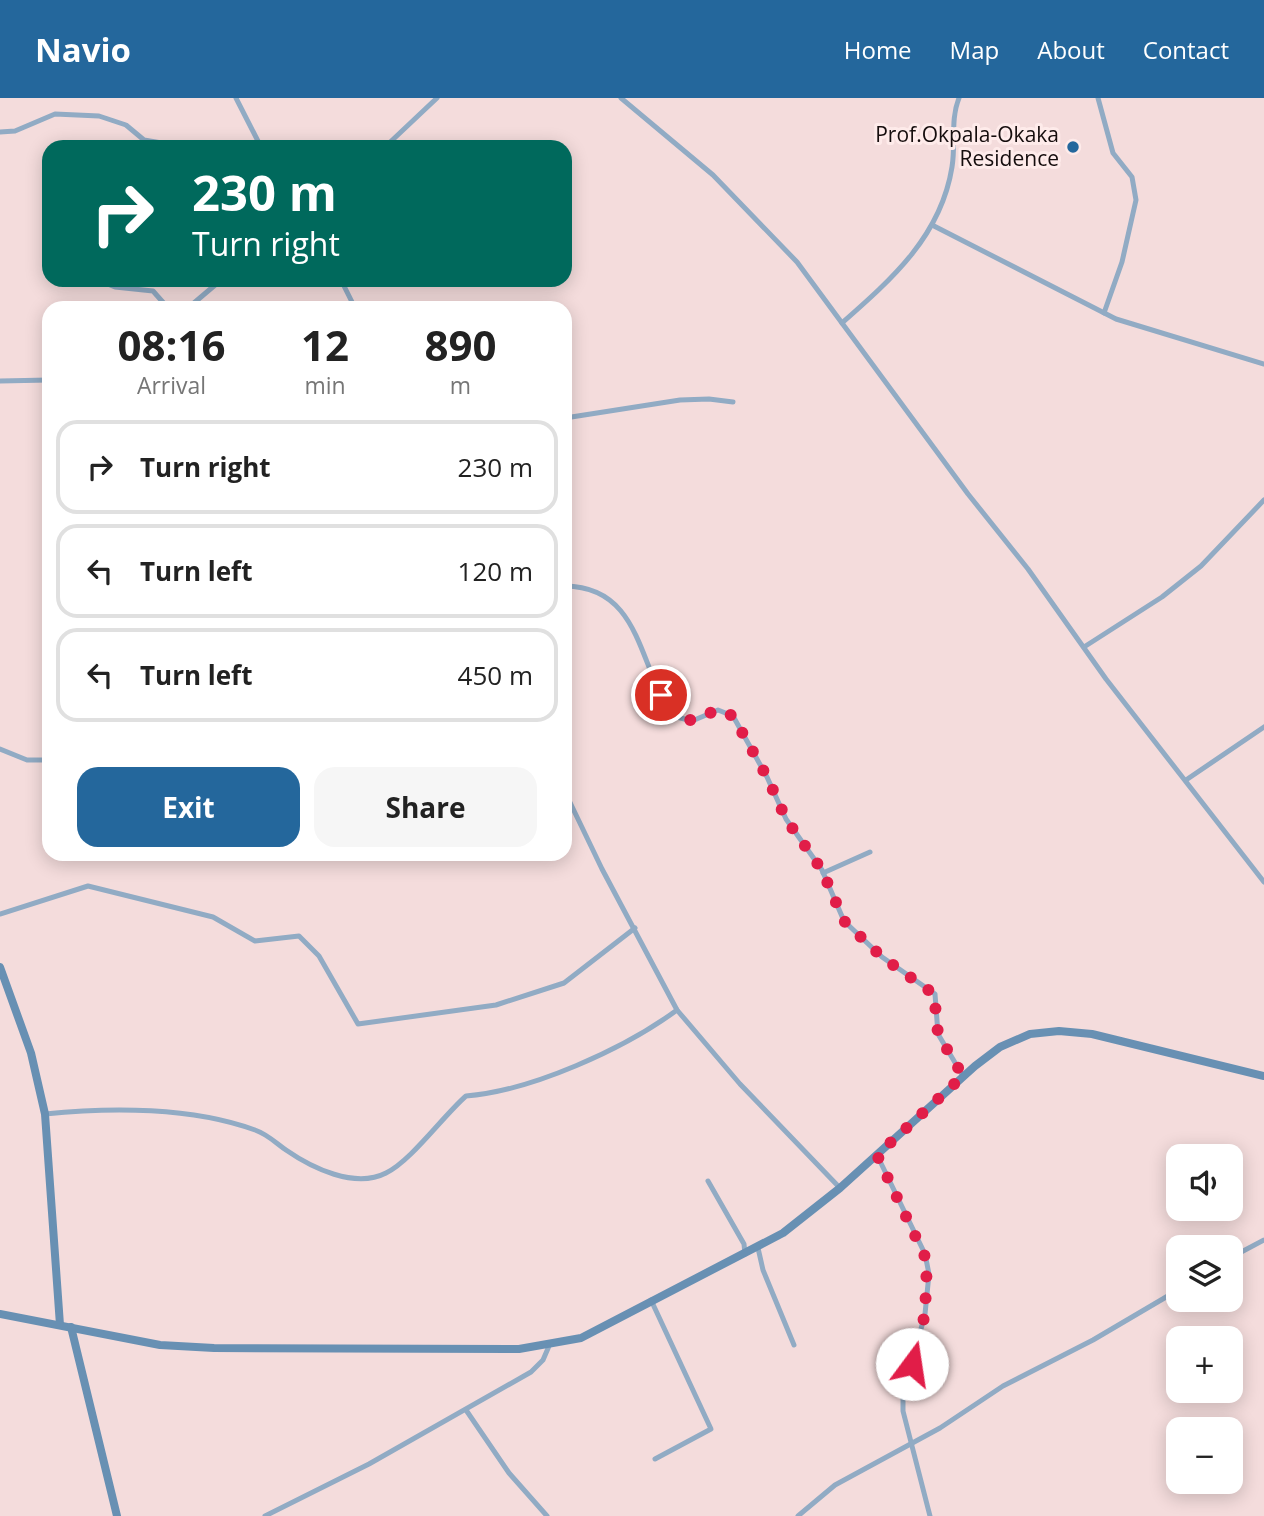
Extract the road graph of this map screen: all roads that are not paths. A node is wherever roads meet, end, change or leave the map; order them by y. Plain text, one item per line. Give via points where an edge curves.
1 (236, 98) edge
2 (437, 98) edge
3 (621, 98) edge
4 (959, 98) edge
5 (1098, 98) edge
6 (1, 134) edge
7 (144, 140) edge
8 (257, 140) edge
9 (392, 140) edge
10 (934, 226) junction
11 (116, 287) edge
12 (213, 287) edge
13 (162, 301) edge
14 (196, 301) edge
15 (1104, 313) junction
16 (842, 323) junction
17 (1264, 363) edge
18 (42, 380) edge
19 (0, 381) edge
20 (733, 402) dead end
21 (572, 417) edge
22 (1264, 500) edge
23 (572, 587) edge
24 (1084, 647) junction
25 (1264, 727) edge
26 (0, 749) edge
27 (42, 760) edge
28 (1186, 780) junction
29 (572, 807) edge
30 (870, 852) dead end
31 (824, 873) junction
32 (1264, 882) edge
33 (0, 914) edge
34 (635, 928) junction
35 (0, 967) edge
36 (677, 1010) junction
37 (963, 1076) junction
38 (1264, 1076) edge
39 (45, 1114) junction
40 (877, 1155) junction
41 (708, 1181) dead end
42 (840, 1188) junction
43 (1264, 1240) edge
44 (758, 1248) junction
45 (1243, 1251) edge
46 (745, 1254) junction
47 (1166, 1297) edge
48 (651, 1300) junction
49 (0, 1314) edge
50 (60, 1325) junction
51 (71, 1327) junction
52 (794, 1345) dead end
53 (549, 1346) junction
54 (466, 1410) junction
55 (910, 1445) junction
56 (655, 1460) dead end
57 (117, 1516) edge
58 (265, 1516) edge
59 (547, 1516) edge
60 (798, 1516) edge
61 (930, 1516) edge

1 - 8 street
2 - 9 street
3 - 16 street via 692,156 758,221 797,262
4 - 10 street via 953,121 953,166
5 - 15 street via 1113,153 1132,177 1136,200
6 - 7 street via 55,114 99,116 126,125
10 - 15 street
10 - 16 street via 898,274
11 - 13 street via 153,291
12 - 14 street
15 - 17 street
16 - 24 street
18 - 19 street
20 - 21 street via 680,400
22 - 24 street via 1201,566
23 - 31 street via 616,602 673,716 692,721 718,710 733,716 782,812
24 - 28 street
25 - 28 street
26 - 27 street via 27,760
28 - 32 street
29 - 34 street
30 - 31 street
31 - 37 street via 851,930 932,990 938,1034
33 - 34 street via 88,886 213,917 255,941 299,936 319,956 358,1024 496,1005 564,983
34 - 36 street
35 - 39 main road via 31,1053
36 - 39 street via 604,1054 494,1094 466,1096 399,1165 369,1178 320,1169 243,1126 153,1111
36 - 42 street via 740,1084
37 - 38 main road via 1000,1047 1030,1034 1059,1031 1140,1044
37 - 40 main road
39 - 50 main road
40 - 42 main road
40 - 55 street via 927,1261 925,1314 903,1395
41 - 46 street via 744,1244
42 - 44 main road
43 - 45 street
44 - 46 main road
44 - 52 street
46 - 48 main road
47 - 55 street via 1003,1386
48 - 53 main road via 581,1338
48 - 56 street via 711,1429
49 - 50 main road
50 - 51 main road
51 - 53 main road via 160,1345 214,1348
51 - 57 main road
53 - 54 street via 531,1372
54 - 58 street
54 - 59 street via 509,1473
55 - 60 street via 835,1485
55 - 61 street

